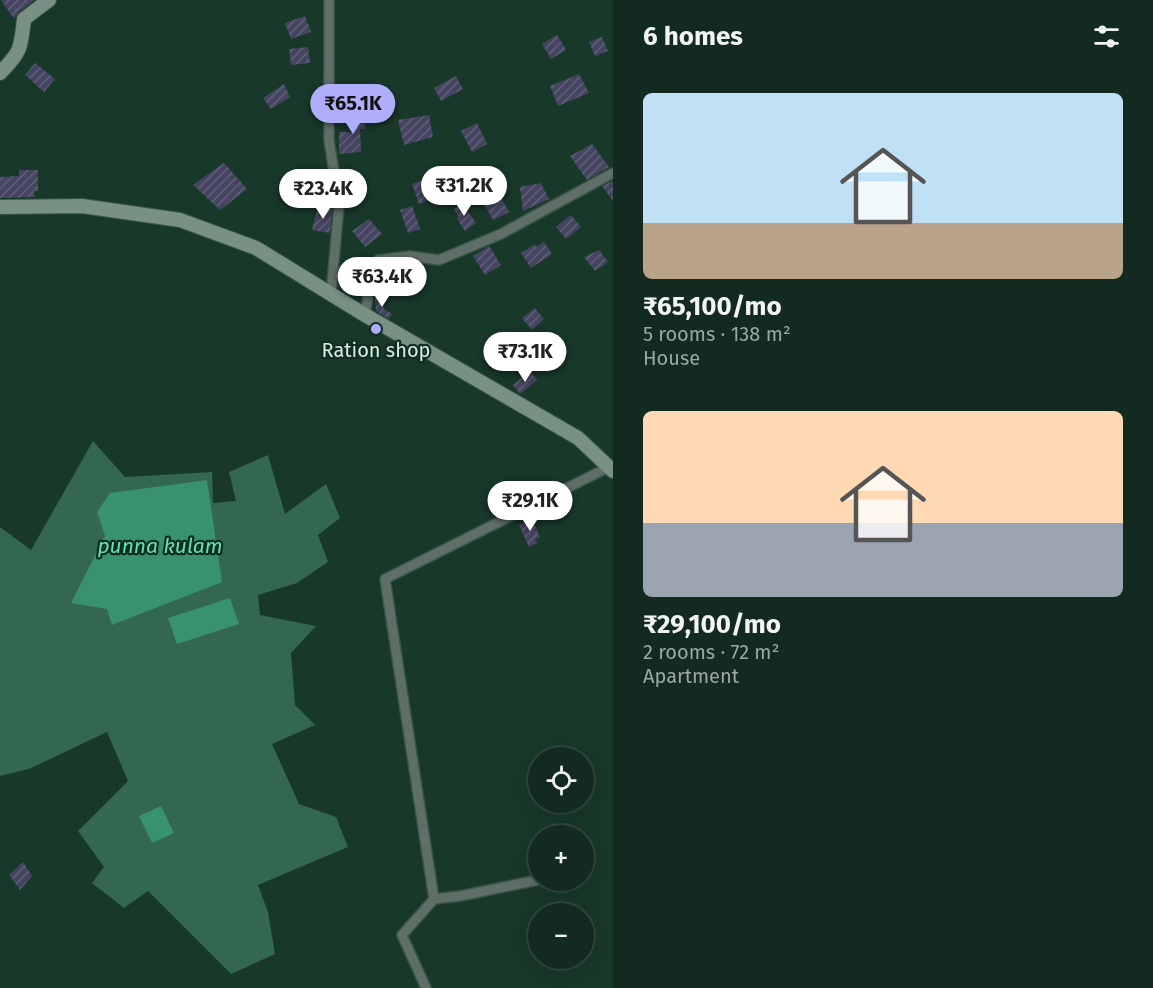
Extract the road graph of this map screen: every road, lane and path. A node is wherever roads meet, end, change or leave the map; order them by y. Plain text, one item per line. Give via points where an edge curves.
1 (49, 0) edge
2 (329, 0) edge
3 (0, 73) edge
4 (613, 173) edge
5 (0, 207) edge
6 (331, 294) junction
7 (365, 315) junction
8 (611, 469) edge
9 (528, 882) edge
10 (434, 899) junction
11 (426, 988) edge

1 - 3 main road via 24,19 22,44
2 - 6 street via 329,140 339,205
4 - 7 street via 501,234 439,260 410,256 378,260
5 - 6 main road via 82,206 180,220 256,248
6 - 7 main road
7 - 8 main road via 579,438
8 - 10 street via 385,579
9 - 10 street
10 - 11 street via 402,935

